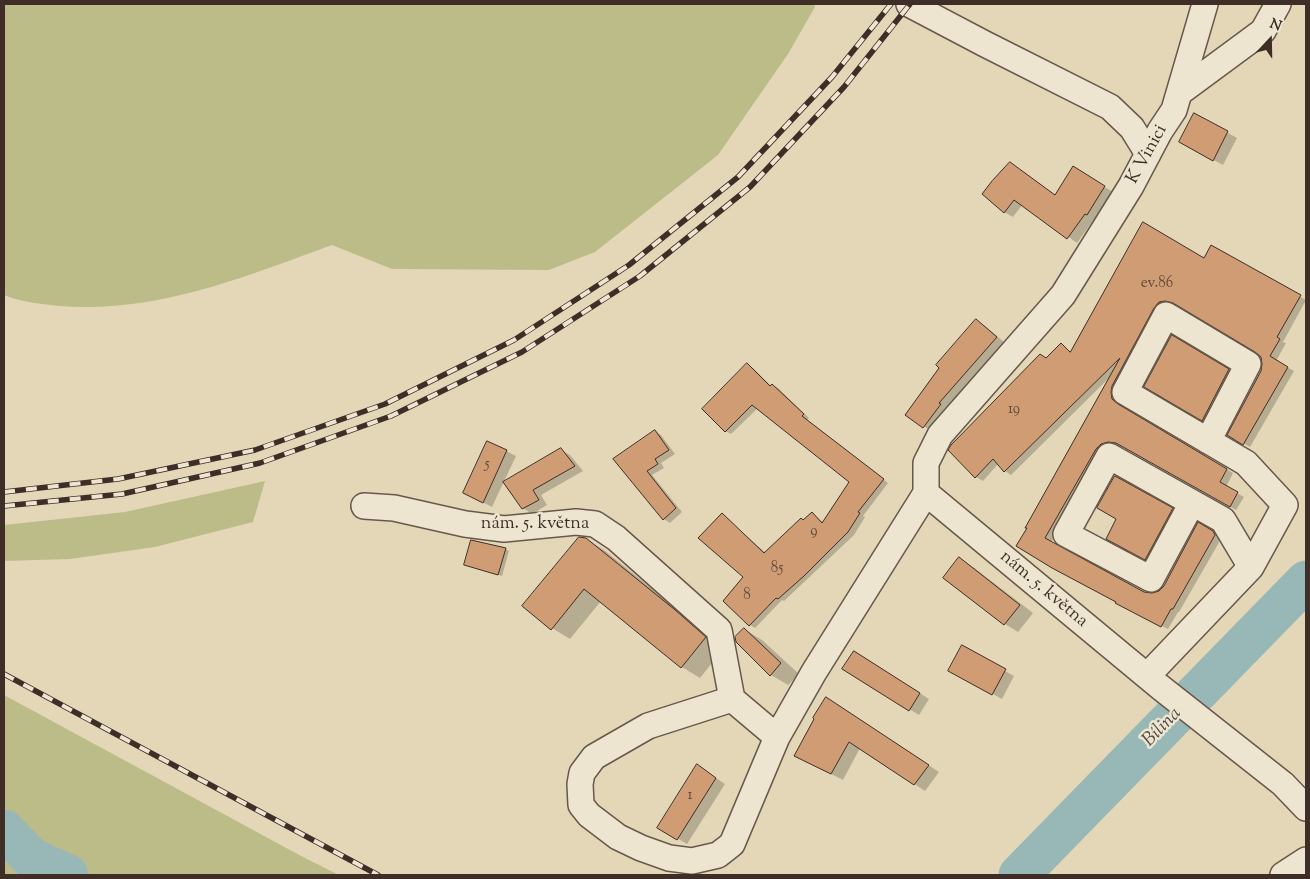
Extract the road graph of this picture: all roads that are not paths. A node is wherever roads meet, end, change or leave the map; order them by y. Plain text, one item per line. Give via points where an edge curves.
1 (910, 4) edge
2 (1206, 4) edge
3 (1278, 4) edge
4 (1179, 93) junction
5 (1148, 154) junction
6 (1208, 441) junction
7 (926, 493) junction
8 (1192, 503) junction
9 (364, 506) dead end
10 (1251, 567) junction
11 (1154, 681) junction
12 (732, 699) junction
13 (777, 737) junction
14 (1306, 808) edge
15 (1306, 860) edge
16 (1283, 875) edge

1 - 5 street via 1110,108 1132,128
2 - 4 street, K Vinici
3 - 4 street via 1263,31
4 - 5 street, K Vinici via 1174,110
5 - 7 street, K Vinici via 1063,294 940,435 926,463
6 - 6 street via 1125,392 1166,315 1248,364
6 - 10 street via 1246,463 1285,505
7 - 11 street, nám. 5. května
7 - 13 street
8 - 8 street via 1109,456 1066,534 1151,579
8 - 10 street via 1223,520
9 - 12 street, nám. 5. května via 394,508 504,529 576,522 596,524 719,630
10 - 11 street
11 - 14 street, nám. 5. května via 1283,784
12 - 13 street
12 - 13 street via 648,726 594,757 582,772 581,805 618,837 640,848 669,858 692,861 718,855 732,844
15 - 16 street

